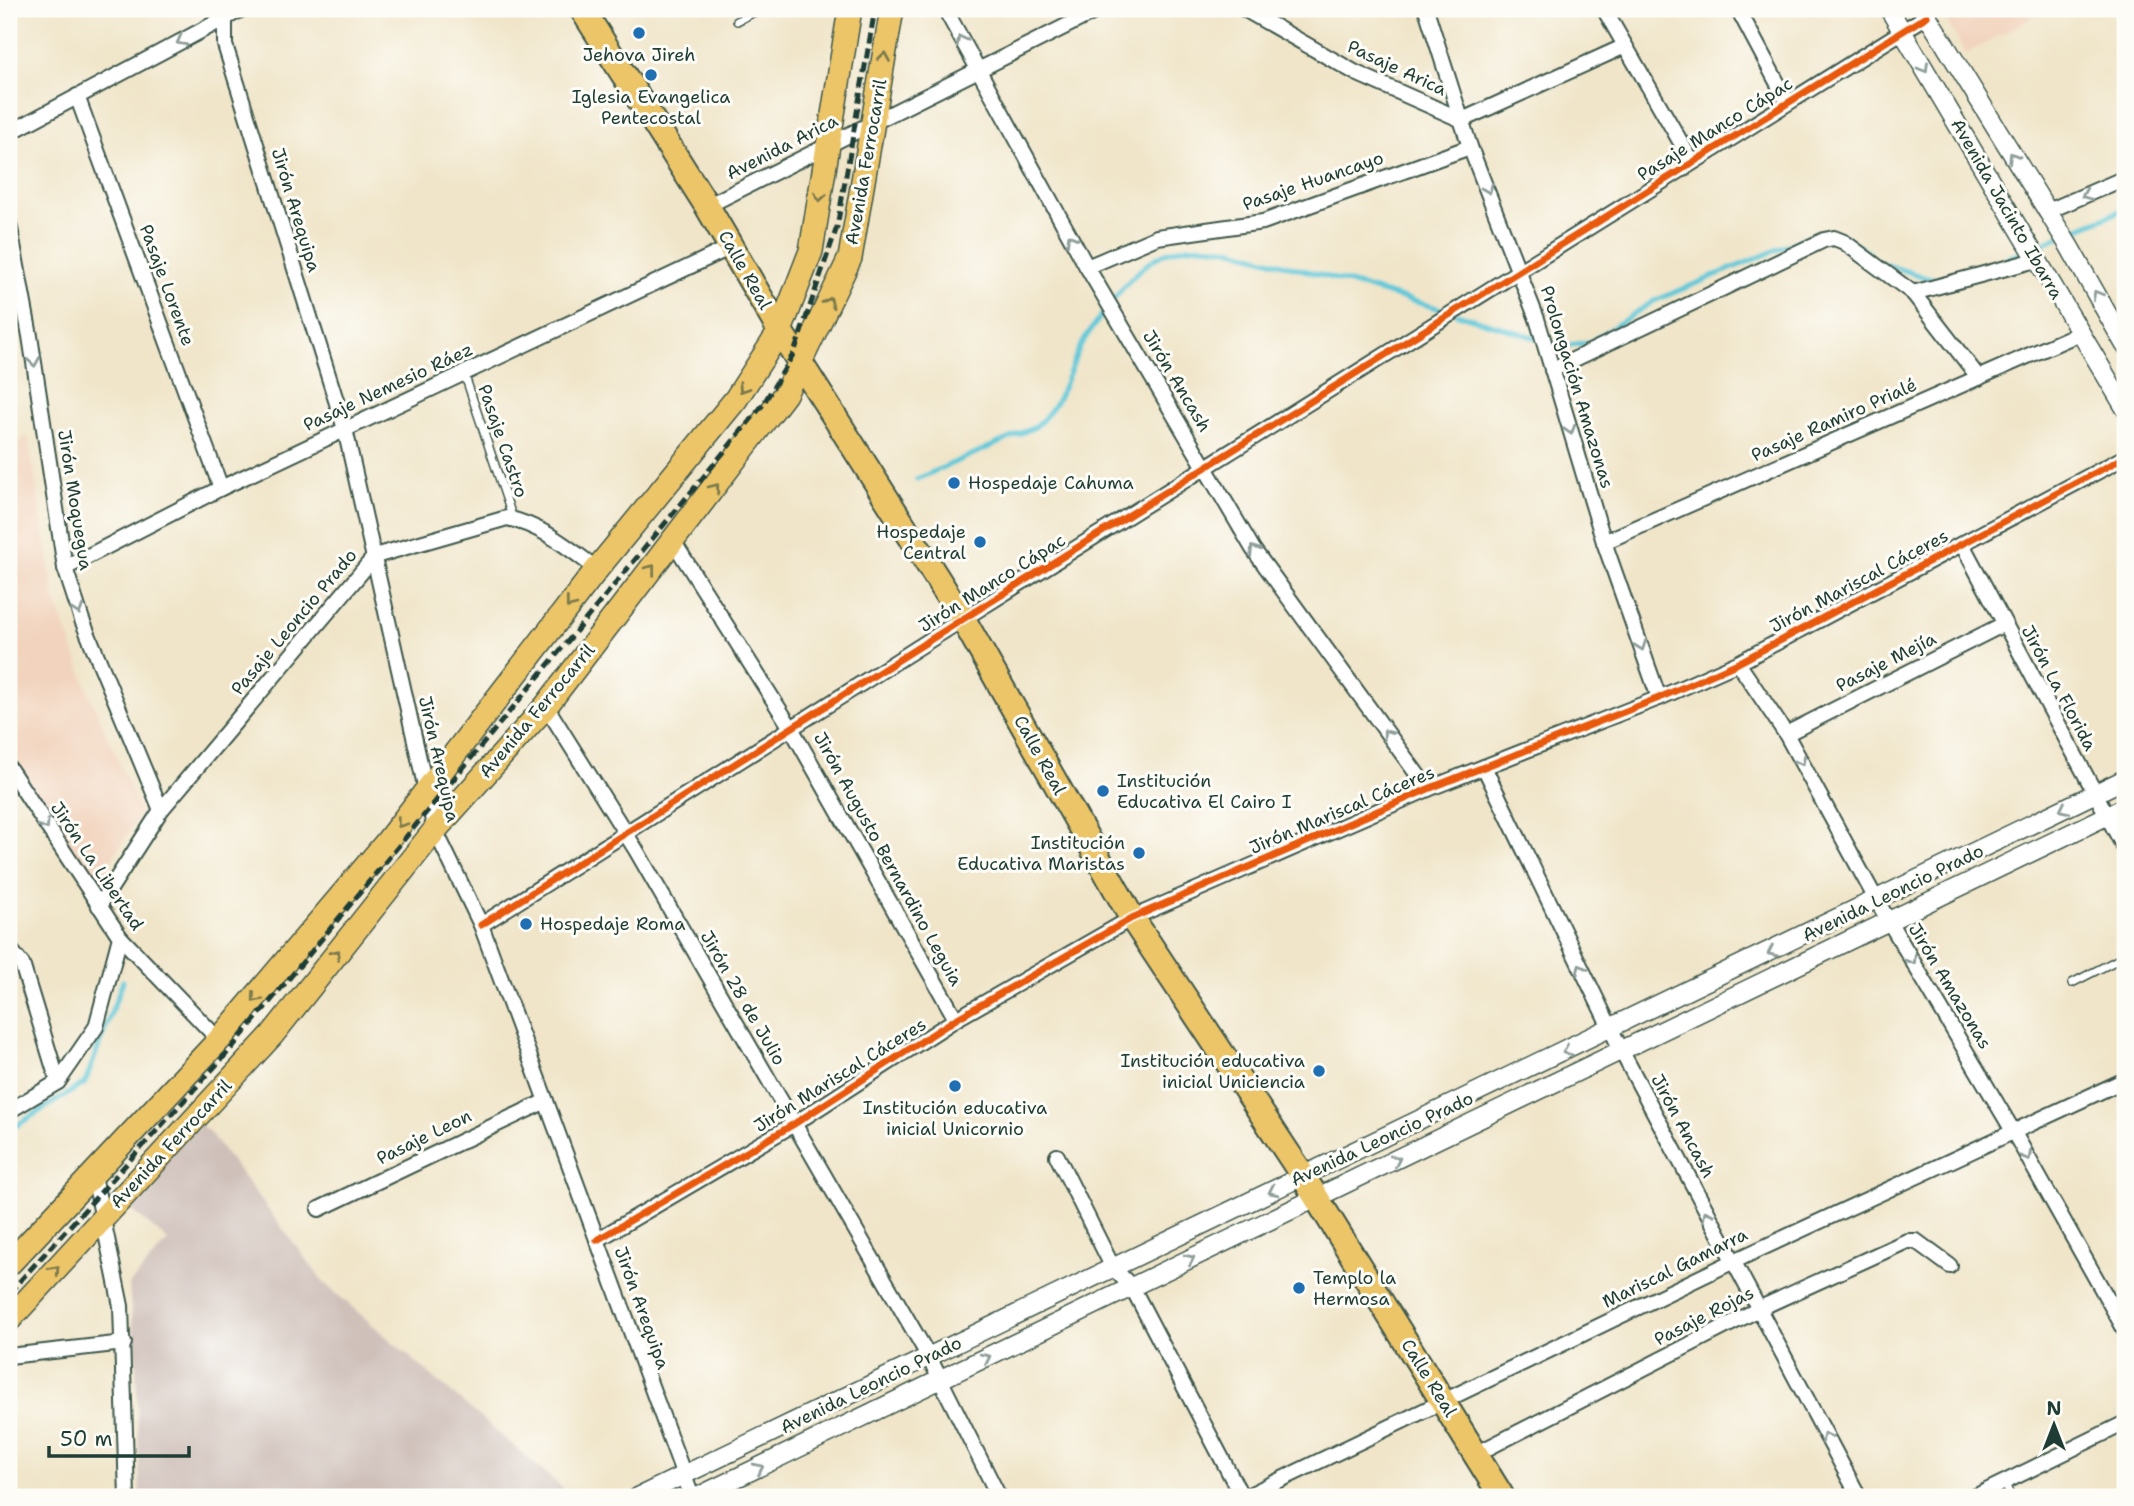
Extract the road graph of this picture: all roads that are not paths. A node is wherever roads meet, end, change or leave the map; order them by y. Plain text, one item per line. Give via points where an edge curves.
1 (242, 9) edge
2 (583, 9) edge
3 (760, 9) edge
4 (850, 9) edge
5 (892, 9) edge
6 (946, 9) edge
7 (1100, 9) edge
8 (1244, 9) edge
9 (1426, 9) edge
10 (1604, 9) edge
11 (1738, 9) edge
12 (1889, 9) edge
13 (1925, 12) edge
14 (222, 13) edge
15 (737, 21) dead end
16 (1902, 30) junction
17 (1625, 46) junction
18 (977, 70) junction
19 (77, 96) junction
20 (1787, 101) junction
21 (1462, 120) junction
22 (874, 122) junction
23 (9, 133) edge
24 (829, 144) junction
25 (1471, 147) junction
26 (1692, 162) junction
27 (2125, 178) edge
28 (707, 206) junction
29 (2048, 214) junction
30 (9, 223) edge
31 (731, 247) junction
32 (2034, 256) junction
33 (1087, 267) junction
34 (1521, 271) junction
35 (1913, 293) junction
36 (780, 331) junction
37 (2080, 334) junction
38 (2125, 345) edge
39 (801, 364) junction
40 (1551, 367) junction
41 (464, 373) junction
42 (1979, 378) junction
43 (2125, 408) edge
44 (345, 429) junction
45 (2125, 457) edge
46 (1206, 469) junction
47 (221, 488) junction
48 (513, 520) junction
49 (673, 541) junction
50 (1604, 542) junction
51 (1962, 544) junction
52 (375, 556) junction
53 (65, 568) junction
54 (597, 569) junction
55 (963, 619) junction
56 (2004, 624) junction
57 (1738, 663) junction
58 (1659, 698) junction
59 (546, 706) junction
60 (791, 728) junction
61 (1786, 734) junction
62 (1484, 767) junction
63 (9, 768) edge
64 (2125, 779) edge
65 (1428, 789) junction
66 (424, 790) junction
67 (2093, 794) junction
68 (2125, 807) edge
69 (161, 810) junction
70 (2107, 816) junction
71 (435, 830) junction
72 (626, 833) junction
73 (2125, 849) edge
74 (1877, 901) junction
75 (99, 906) junction
76 (1132, 918) junction
77 (1890, 923) junction
78 (481, 925) junction
79 (120, 937) junction
80 (9, 948) edge
81 (2125, 956) edge
82 (2072, 983) dead end
83 (956, 1019) junction
84 (1611, 1030) junction
85 (219, 1040) junction
86 (1622, 1052) junction
87 (2125, 1080) edge
88 (58, 1082) junction
89 (546, 1101) junction
90 (9, 1111) edge
91 (794, 1124) junction
92 (2013, 1131) junction
93 (1057, 1156) dead end
94 (94, 1176) junction
95 (1303, 1176) junction
96 (1316, 1198) junction
97 (319, 1209) dead end
98 (105, 1215) junction
99 (597, 1240) junction
100 (1732, 1262) junction
101 (9, 1264) edge
102 (1950, 1266) dead end
103 (1113, 1268) junction
104 (1132, 1287) junction
105 (1758, 1310) junction
106 (9, 1320) edge
107 (2125, 1330) edge
108 (124, 1343) junction
109 (9, 1356) edge
110 (929, 1357) junction
111 (941, 1379) junction
112 (1444, 1401) junction
113 (2125, 1423) edge
114 (1476, 1454) junction
115 (683, 1475) junction
116 (2003, 1482) junction
117 (127, 1497) edge
118 (638, 1497) edge
119 (695, 1497) edge
120 (999, 1497) edge
121 (1243, 1497) edge
122 (1502, 1497) edge
123 (1859, 1497) edge
124 (1974, 1497) edge
125 (2011, 1497) edge

1 - 14 street
2 - 28 highway, Calle Real
3 - 15 lane
4 - 24 main road, Avenida Ferrocarril
22 -> 5 main road, Avenida Ferrocarril
18 -> 6 street, Jirón Ancash
7 - 18 street, Avenida Arica
8 - 21 street, Pasaje Arica via 1356,73
9 - 21 street, Prolongación Amazonas
10 - 17 street
11 - 20 street
12 - 16 street, Avenida Jacinto Ibarra
13 - 16 street, Pasaje Manco Cápac
29 -> 13 street, Avenida Jacinto Ibarra
14 -> 19 street
14 - 44 street, Jirón Arequipa via 225,46
16 - 20 street, Pasaje Manco Cápac
16 -> 32 street, Avenida Jacinto Ibarra
17 - 21 street
17 - 26 street
18 - 22 street, Avenida Arica
33 -> 18 street, Jirón Ancash
19 - 23 street
19 - 47 street, Pasaje Lorente
20 - 26 street, Pasaje Manco Cápac
21 - 25 street, Prolongación Amazonas
22 - 24 street, Avenida Arica
39 -> 22 main road, Avenida Ferrocarril via 850,258
24 - 28 street, Avenida Arica
24 -> 36 main road, Avenida Ferrocarril via 811,251
25 - 33 street, Pasaje Huancayo via 1263,222 1157,237
25 -> 34 street, Prolongación Amazonas
26 - 34 street, Pasaje Manco Cápac
27 -> 29 street
28 - 31 highway, Calle Real
38 -> 29 street, Avenida Jacinto Ibarra
30 -> 53 street, Jirón Moquegua
31 - 36 highway, Calle Real
31 - 41 street, Pasaje Nemesio Ráez
32 - 35 street
32 - 37 street, Avenida Jacinto Ibarra
33 - 46 street, Jirón Ancash
34 - 40 street, Prolongación Amazonas
34 - 46 street, Jirón Manco Cápac
35 - 40 street via 1844,242 1824,240
35 - 42 street
36 - 39 highway, Calle Real
36 -> 54 main road, Avenida Ferrocarril via 736,399
37 - 42 street, Pasaje Ramiro Prialé
37 - 43 street, Avenida Jacinto Ibarra
49 -> 39 main road, Avenida Ferrocarril via 761,428
39 - 55 highway, Calle Real
40 -> 50 street, Prolongación Amazonas
41 - 44 street, Pasaje Nemesio Ráez
41 - 48 lane, Pasaje Castro
42 - 50 street, Pasaje Ramiro Prialé
44 - 47 street, Pasaje Nemesio Ráez
44 - 52 street, Jirón Arequipa
45 - 51 street, Jirón Mariscal Cáceres
46 - 55 street, Jirón Manco Cápac
65 -> 46 street, Jirón Ancash via 1253,549
47 - 53 street, Pasaje Nemesio Ráez
48 - 52 street, Pasaje Leoncio Prado
48 - 54 street, Pasaje Leoncio Prado via 542,529
59 -> 49 main road, Avenida Ferrocarril
49 - 60 street, Jirón Augusto Bernardino Leguia
50 -> 58 street, Prolongación Amazonas
51 - 56 street, Jirón La Florida
51 - 57 street, Jirón Mariscal Cáceres
52 - 66 street, Jirón Arequipa
52 - 69 street, Pasaje Leoncio Prado
53 -> 69 street, Jirón Moquegua
54 -> 66 main road, Avenida Ferrocarril
55 - 60 street, Jirón Manco Cápac
55 - 76 highway, Calle Real
56 - 61 street, Pasaje Mejía
56 - 67 street, Jirón La Florida
57 - 58 street, Jirón Mariscal Cáceres
57 - 61 street, Jirón Amazonas
58 - 62 street, Jirón Mariscal Cáceres
59 - 71 main road, Avenida Ferrocarril
59 - 72 street, Jirón 28 de Julio
60 - 72 street, Jirón Manco Cápac
60 - 83 street, Jirón Augusto Bernardino Leguia
61 -> 74 street, Jirón Amazonas
62 - 65 street, Jirón Mariscal Cáceres
84 -> 62 street, Jirón Ancash
63 -> 75 street, Jirón La Libertad
64 - 67 street, Avenida Leoncio Prado
65 - 76 street, Jirón Mariscal Cáceres
66 - 71 street, Jirón Arequipa
66 -> 85 main road, Avenida Ferrocarril via 386,844
67 - 70 street, Jirón La Florida
67 -> 74 street, Avenida Leoncio Prado
68 - 70 street, Avenida Leoncio Prado
69 - 75 street, Pasaje Leoncio Prado
70 - 73 street, Jirón La Florida
70 - 77 street, Avenida Leoncio Prado
71 - 78 street, Jirón Arequipa
98 -> 71 main road, Avenida Ferrocarril via 272,1035
72 - 78 street, Jirón Manco Cápac
72 - 91 street, Jirón 28 de Julio
74 - 77 street, Jirón Amazonas
74 -> 84 street, Avenida Leoncio Prado
75 - 79 street, Jirón La Libertad
76 - 83 street, Jirón Mariscal Cáceres
76 - 95 highway, Calle Real
77 - 86 street, Avenida Leoncio Prado
77 -> 92 street, Jirón Amazonas
78 - 89 street, Jirón Arequipa
79 - 85 street, Jirón La Libertad
79 - 88 street via 96,1027
80 - 88 street via 22,964
81 - 82 lane
83 - 91 street, Jirón Mariscal Cáceres
84 - 86 street, Jirón Ancash
84 -> 95 street, Avenida Leoncio Prado
85 - 94 main road, Avenida Ferrocarril
96 -> 86 street, Avenida Leoncio Prado
100 -> 86 street, Jirón Ancash
87 - 92 street, Mariscal Gamarra
88 - 90 street
89 - 97 street, Pasaje Leon
89 - 99 street, Jirón Arequipa
91 - 99 street, Jirón Mariscal Cáceres
91 - 110 street, Jirón 28 de Julio
92 - 100 street, Mariscal Gamarra
92 -> 107 street, Jirón Amazonas
93 - 103 street
94 - 98 street
94 - 101 main road, Avenida Ferrocarril
95 - 96 highway, Calle Real
95 -> 103 street, Avenida Leoncio Prado
104 -> 96 street, Avenida Leoncio Prado
96 - 112 highway, Calle Real
106 -> 98 main road, Avenida Ferrocarril
98 - 108 street
99 - 115 street, Jirón Arequipa
100 - 105 street, Jirón Ancash
100 - 112 street, Mariscal Gamarra
102 - 105 street, Pasaje Rojas via 1916,1241 1907,1241
103 - 104 street
103 - 110 street, Avenida Leoncio Prado
111 -> 104 street, Avenida Leoncio Prado
104 - 121 street
105 - 114 street, Pasaje Rojas
123 -> 105 street, Jirón Ancash
108 - 109 street
108 - 117 street
110 - 111 street, Jirón 28 de Julio
110 - 115 street, Avenida Leoncio Prado
119 -> 111 street, Avenida Leoncio Prado
111 - 120 street, Jirón 28 de Julio
112 - 114 highway, Calle Real
112 - 121 street, Mariscal Gamarra
113 - 116 street
114 - 122 highway, Calle Real
115 - 118 street, Avenida Leoncio Prado
115 - 119 street, Jirón Arequipa
116 - 124 street
116 - 125 lane

